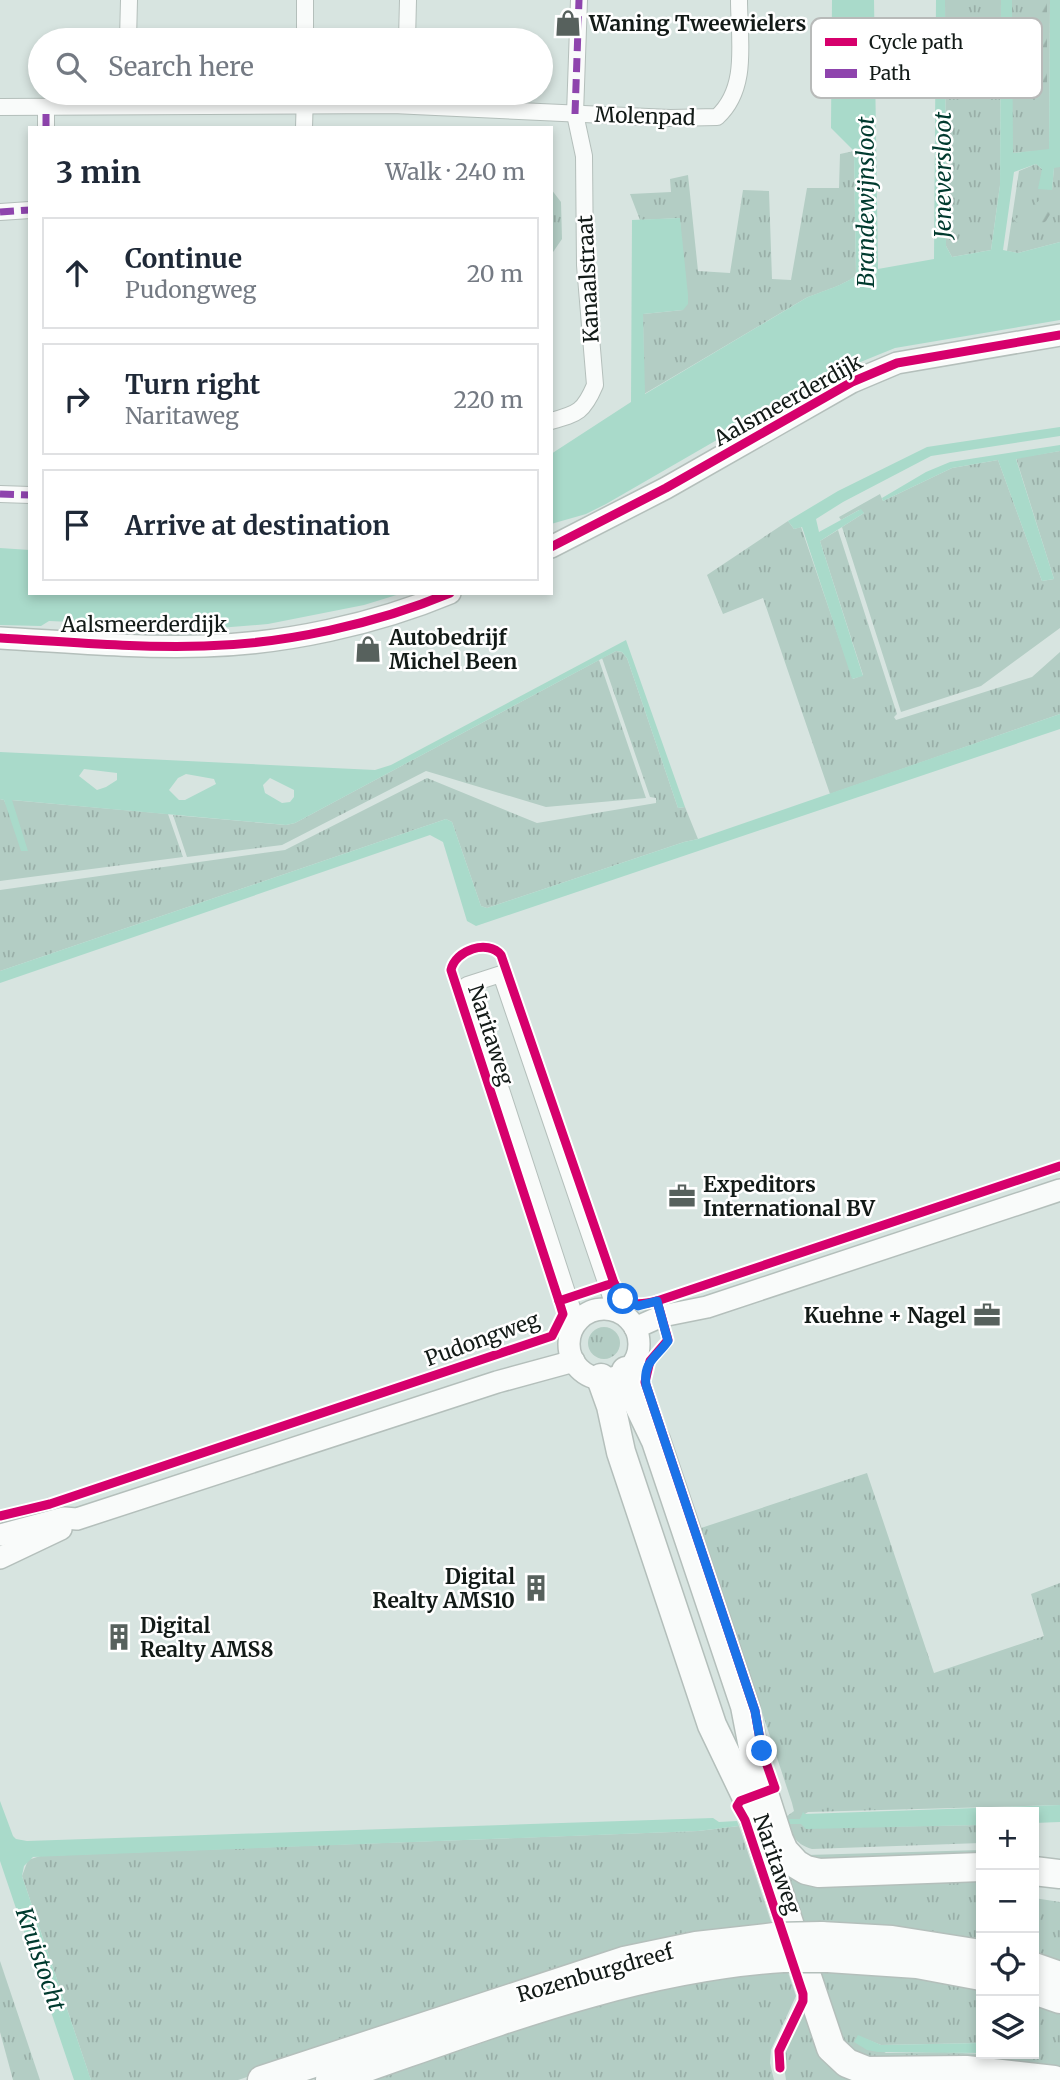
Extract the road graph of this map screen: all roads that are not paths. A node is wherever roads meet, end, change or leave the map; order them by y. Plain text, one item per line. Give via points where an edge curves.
1 (129, 0) edge
2 (305, 0) edge
3 (408, 0) edge
4 (579, 0) edge
5 (739, 0) edge
6 (128, 28) edge
7 (305, 28) edge
8 (407, 28) edge
9 (66, 105) edge
10 (305, 105) edge
11 (474, 105) edge
12 (0, 107) edge
13 (46, 107) junction
14 (575, 114) junction
15 (46, 126) edge
16 (304, 126) edge
17 (28, 210) edge
18 (0, 212) edge
19 (1060, 335) edge
20 (553, 420) edge
21 (0, 494) edge
22 (28, 495) edge
23 (553, 546) edge
24 (444, 595) edge
25 (0, 639) edge
26 (1060, 1190) edge
27 (632, 1328) junction
28 (572, 1345) junction
29 (614, 1375) junction
30 (77, 1519) junction
31 (0, 1535) edge
32 (0, 1558) edge
33 (976, 1867) edge
34 (1039, 1872) edge
35 (1060, 1874) edge
36 (824, 1947) junction
37 (779, 1948) junction
38 (976, 1953) edge
39 (1039, 1969) edge
40 (976, 1975) edge
41 (1060, 1976) edge
42 (1039, 1992) edge
43 (1060, 1998) edge
44 (262, 2080) edge
45 (330, 2080) edge
46 (1054, 2080) edge

1 - 6 street
2 - 7 street
3 - 8 street
4 - 14 street, Kanaalstraat
5 - 14 street, Molenpad via 739,82 729,107 717,117
9 - 13 street
10 - 16 street
11 - 14 street
12 - 13 street
13 - 15 street
14 - 20 street, Kanaalstraat via 584,156 585,265 595,385 576,414
17 - 18 street
19 - 23 street, Aalsmeerderdijk via 897,363 852,382 666,488
21 - 22 street
24 - 25 street, Aalsmeerderdijk via 357,623 285,638 205,646
26 - 27 street via 707,1307 667,1330
27 - 28 street via 611,1309 589,1312
27 - 28 street, Naritaweg via 611,1297 501,974 467,985 572,1308
27 - 29 street via 638,1352
28 - 29 street via 590,1376
28 - 30 street, Pudongweg via 497,1382
29 - 33 highway via 634,1395 656,1441 745,1706 759,1778 784,1851 796,1864 827,1874
29 - 46 highway via 611,1406 621,1452 712,1725 747,1798 825,2034 838,2055 863,2070 966,2070
30 - 31 street, Pudongweg via 64,1518
30 - 32 street, Pudongweg
34 - 35 highway
36 - 37 highway, Rozenburgdreef, bridge
36 - 38 highway, Rozenburgdreef via 892,1940
36 - 40 highway, Rozenburgdreef
37 - 44 highway, Rozenburgdreef via 696,1945 624,1961
37 - 45 highway, Rozenburgdreef via 614,1986
39 - 41 highway
42 - 43 highway

